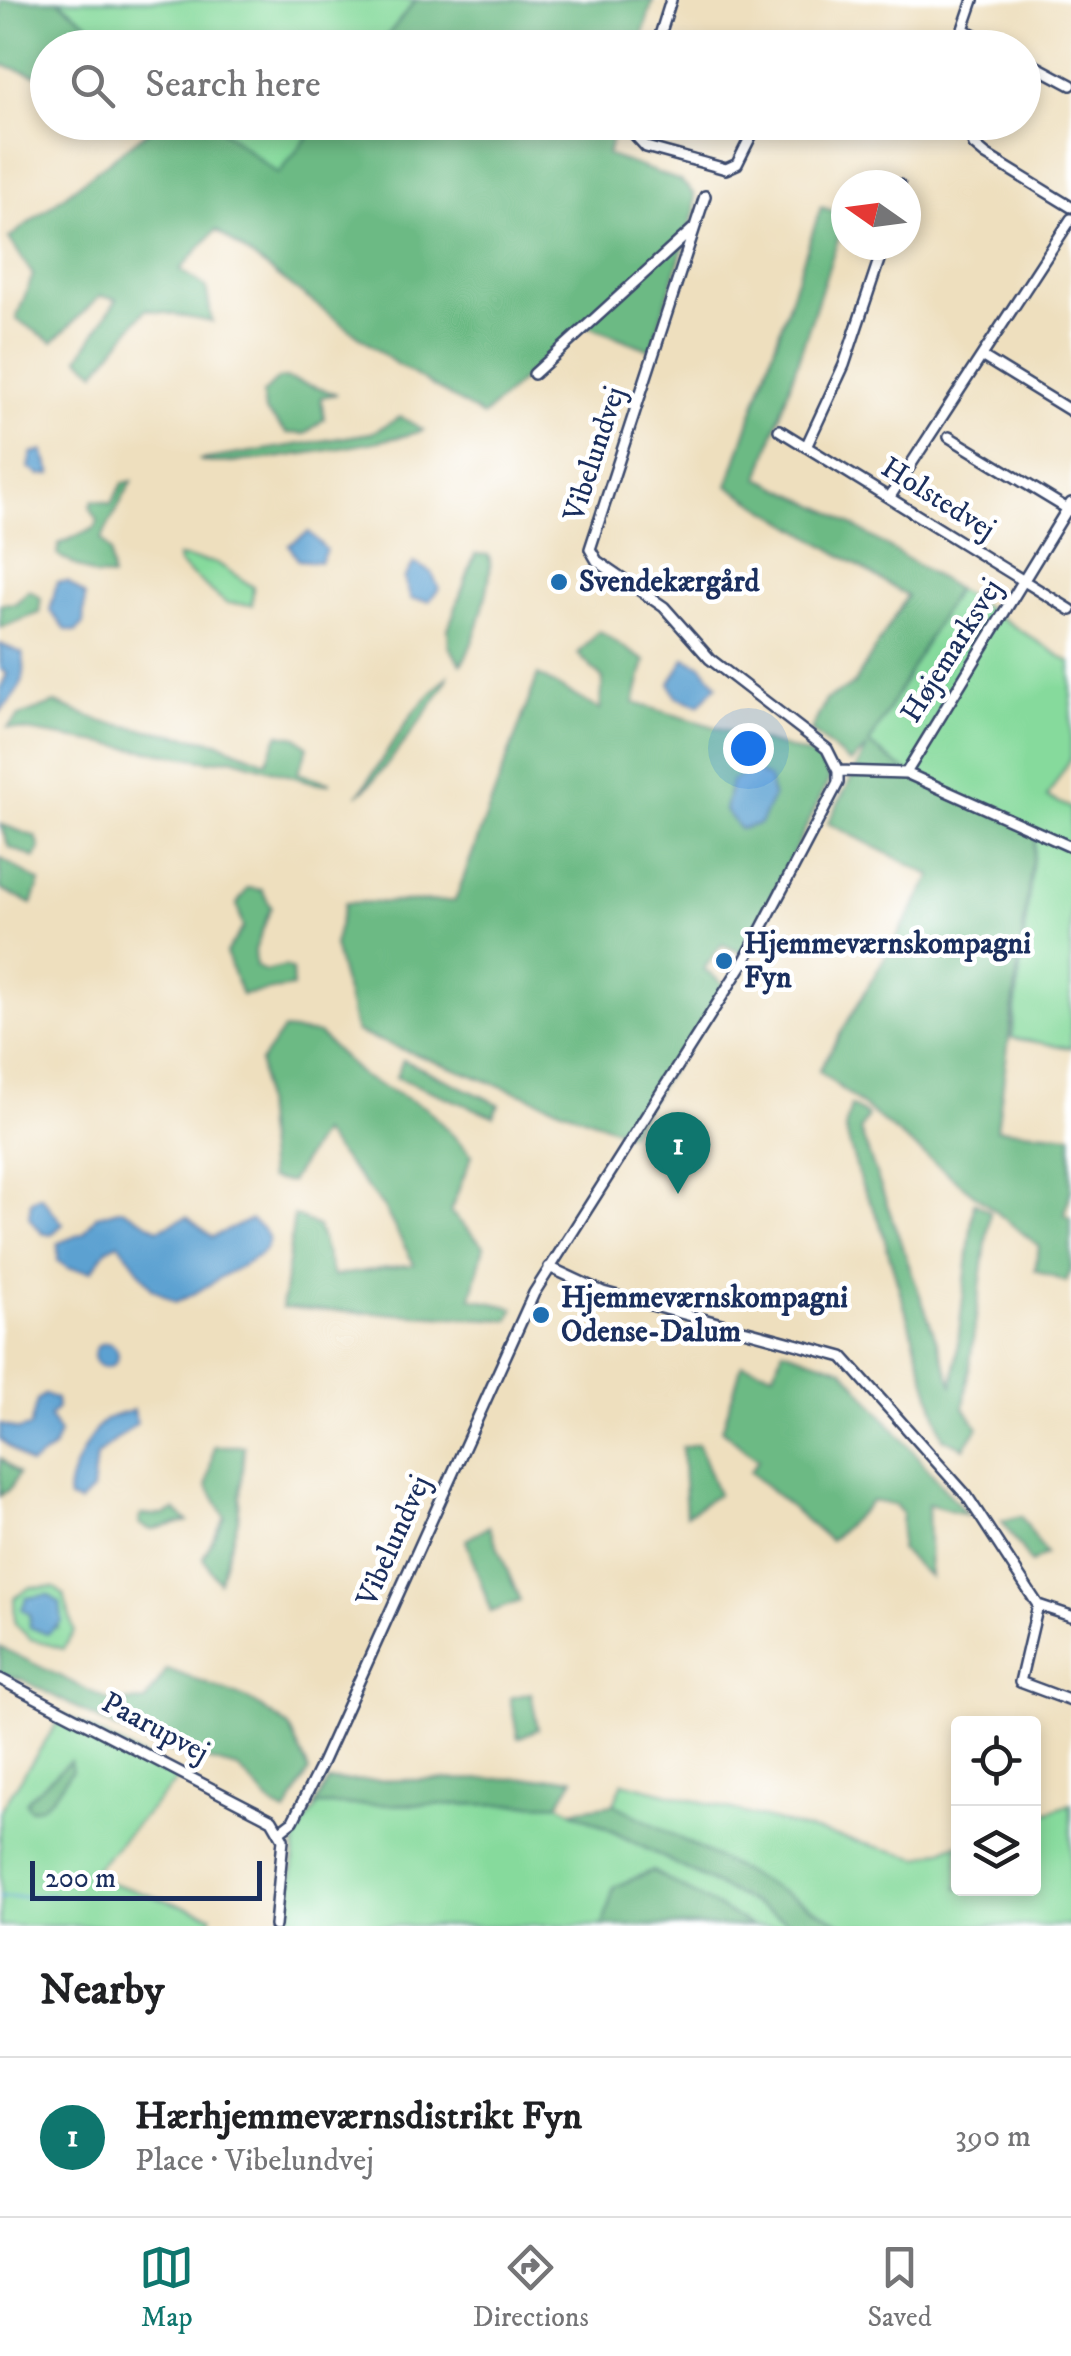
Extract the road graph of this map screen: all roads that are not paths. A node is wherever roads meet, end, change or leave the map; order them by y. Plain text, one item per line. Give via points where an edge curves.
1 (671, 0) edge
2 (973, 0) edge
3 (662, 30) edge
4 (965, 30) edge
5 (1041, 69) edge
6 (1071, 85) edge
7 (640, 140) edge
8 (749, 140) edge
9 (972, 140) edge
10 (705, 196) dead end
11 (1071, 207) edge
12 (1071, 219) edge
13 (696, 226) junction
14 (879, 260) edge
15 (983, 357) junction
16 (534, 374) dead end
17 (1071, 411) edge
18 (778, 430) dead end
19 (949, 437) dead end
20 (806, 447) junction
21 (889, 498) junction
22 (1070, 508) edge
23 (1025, 582) junction
24 (1071, 610) edge
25 (838, 771) junction
26 (906, 773) junction
27 (1071, 847) edge
28 (550, 1268) junction
29 (1038, 1606) junction
30 (1071, 1616) edge
31 (0, 1679) edge
32 (1071, 1701) edge
33 (280, 1831) junction
34 (275, 1926) edge

1 - 3 street
2 - 4 street
5 - 6 street
7 - 8 street via 730,168
9 - 11 street
10 - 13 street, Vibelundvej
12 - 15 street
13 - 16 street
13 - 25 street, Vibelundvej via 590,549 597,561 664,607 710,659 826,750
14 - 20 street via 844,365
15 - 17 street
15 - 21 street
18 - 20 street, Holstedvej
19 - 22 street
20 - 21 street, Holstedvej
21 - 23 street, Holstedvej
22 - 23 street, Højemarksvej
23 - 24 street, Holstedvej
23 - 26 street, Højemarksvej
25 - 26 street
25 - 28 street, Vibelundvej via 834,796 745,960
26 - 27 street
28 - 29 street via 603,1292 843,1357 967,1496
28 - 33 street, Vibelundvej via 514,1332 322,1763 293,1821
29 - 30 street
29 - 32 street via 1020,1682
31 - 33 street, Paarupvej via 265,1814
33 - 34 street

